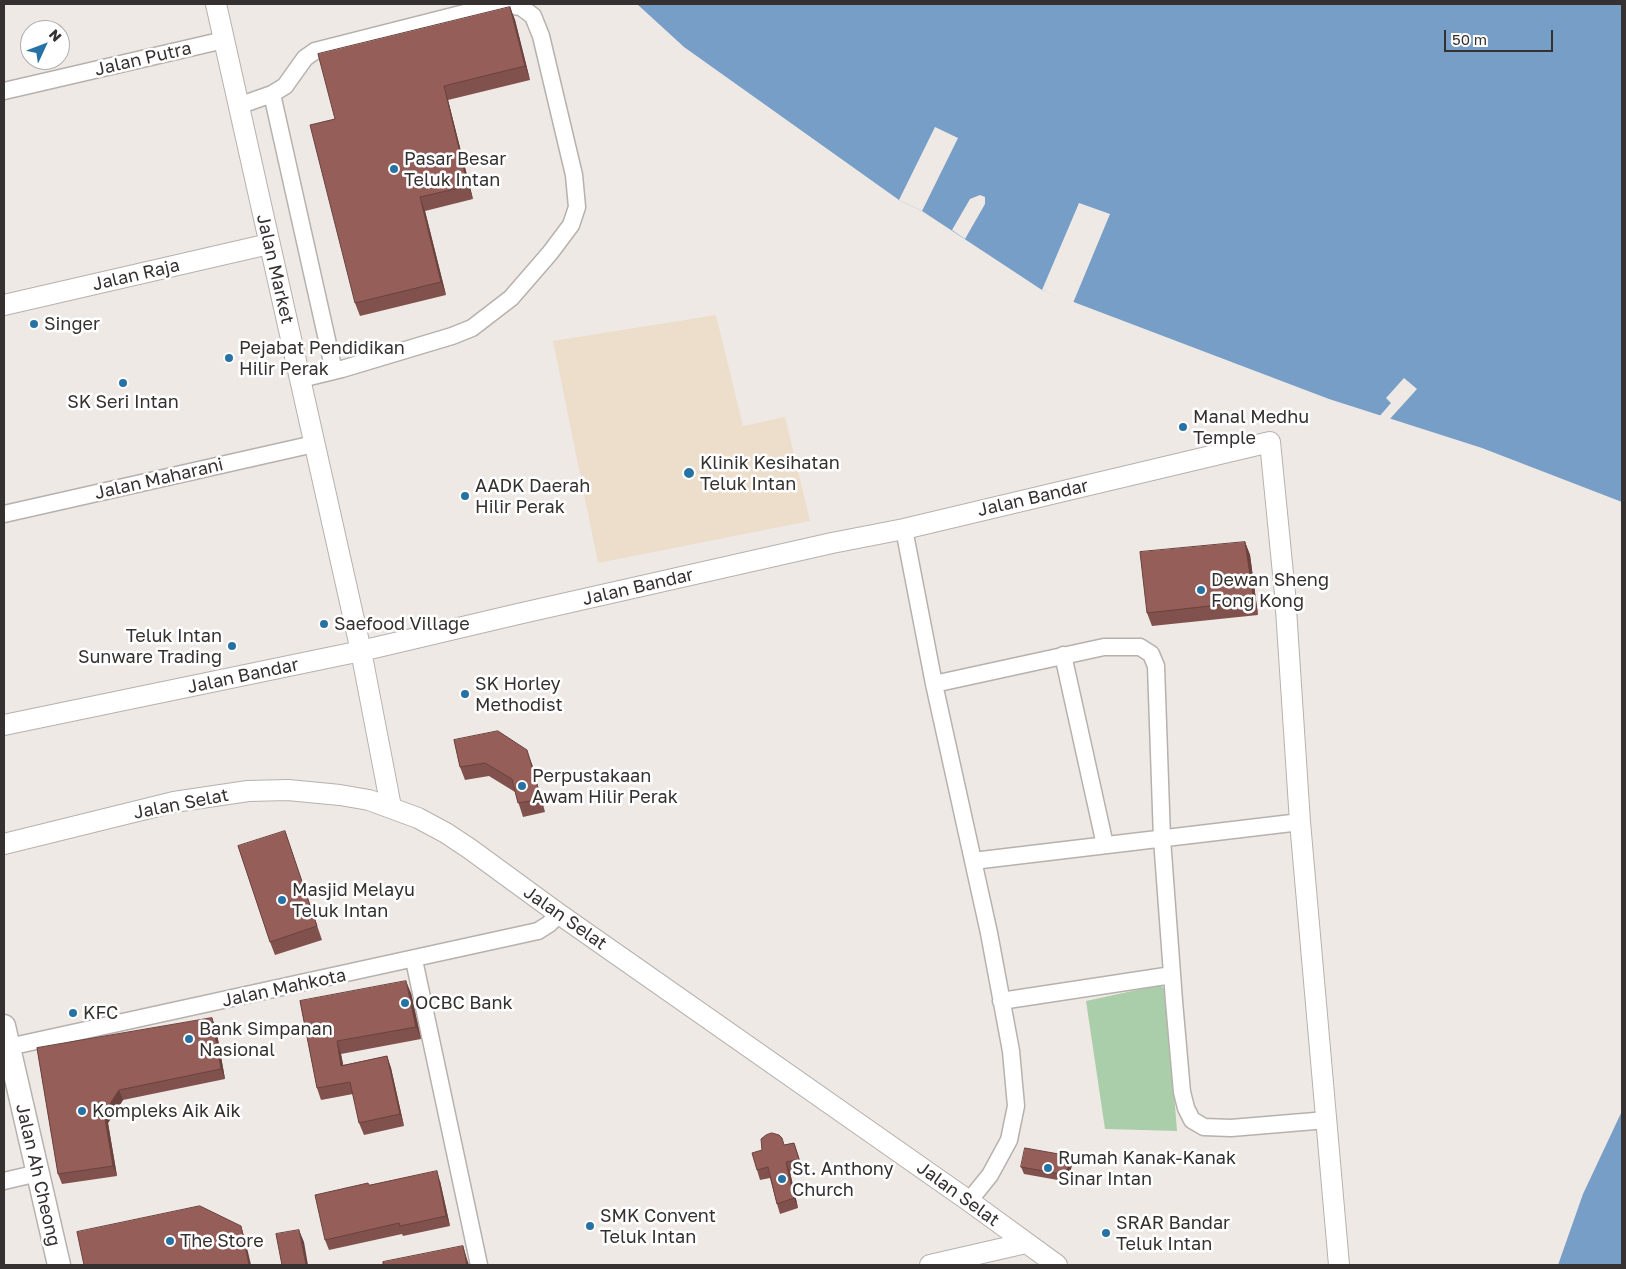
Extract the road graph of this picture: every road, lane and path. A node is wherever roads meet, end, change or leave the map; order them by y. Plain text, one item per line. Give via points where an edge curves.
1 (216, 4) edge
2 (224, 40) junction
3 (4, 91) edge
4 (272, 94) junction
5 (238, 106) junction
6 (269, 244) junction
7 (4, 305) edge
8 (334, 371) junction
9 (301, 379) junction
10 (314, 444) junction
11 (4, 514) edge
12 (904, 528) junction
13 (361, 651) junction
14 (1063, 656) junction
15 (934, 684) junction
16 (4, 725) edge
17 (391, 807) junction
18 (1300, 822) junction
19 (1162, 839) junction
20 (4, 844) edge
21 (1105, 845) junction
22 (973, 861) junction
23 (559, 914) junction
24 (414, 960) junction
25 (1172, 975) junction
26 (1001, 1001) junction
27 (5, 1041) edge
28 (1327, 1120) junction
29 (38, 1173) junction
30 (4, 1181) edge
31 (969, 1202) junction
32 (1026, 1243) junction
33 (60, 1265) edge
34 (479, 1265) edge
35 (930, 1265) edge
36 (1057, 1265) edge
37 (1339, 1265) edge

1 - 2 street, Jalan Market
2 - 3 street, Jalan Putra
2 - 5 street, Jalan Market
4 - 5 street
4 - 8 street
4 - 8 street via 285,86 304,58 315,50 500,4 521,7 533,16 541,36 574,175 577,207 571,225 511,298 459,334
5 - 6 street, Jalan Market
6 - 7 street, Jalan Raja
6 - 9 street, Jalan Market
8 - 9 street
9 - 10 street, Jalan Market
10 - 11 street, Jalan Maharani
10 - 13 street, Jalan Market
12 - 13 street, Jalan Bandar
12 - 15 street
12 - 18 street, Jalan Bandar via 1270,442 1285,594
13 - 16 street, Jalan Bandar
13 - 17 street, Jalan Market
14 - 15 street
14 - 19 street via 1104,646 1140,647 1151,654 1156,666
14 - 21 street
15 - 22 street
17 - 20 street, Jalan Selat via 369,800 314,792 248,791 174,802
17 - 23 street, Jalan Selat via 446,833
18 - 19 street
18 - 28 street
19 - 21 street
19 - 25 street
21 - 22 street
22 - 26 street
23 - 24 street, Jalan Mahkota via 538,931
23 - 31 street, Jalan Selat
24 - 27 street, Jalan Mahkota
24 - 34 street
25 - 26 street
25 - 28 street via 1182,1092 1192,1120 1204,1127 1232,1128
26 - 31 street via 1011,1051 1016,1106 1004,1151
27 - 29 main road, Jalan Ah Cheong
28 - 37 street
29 - 30 street
29 - 33 main road, Jalan Ah Cheong
31 - 32 street, Jalan Selat
32 - 35 street
32 - 36 street, Jalan Selat

